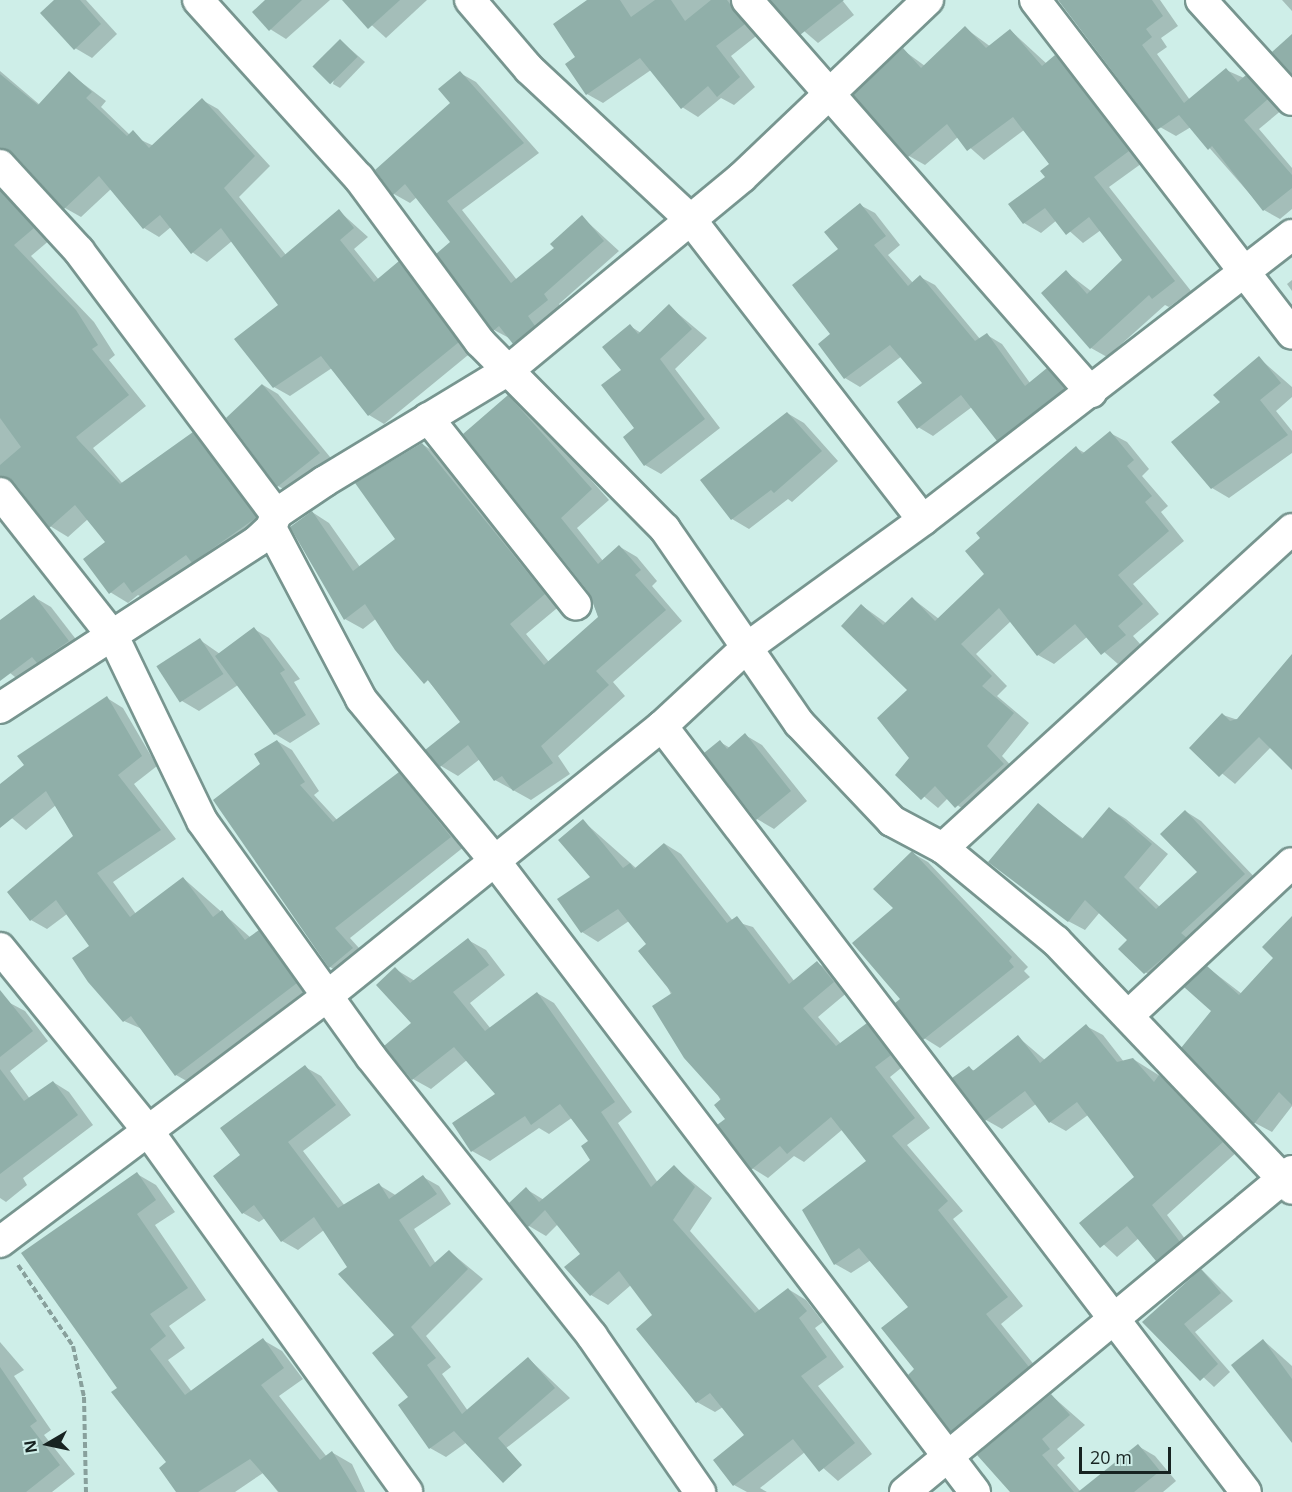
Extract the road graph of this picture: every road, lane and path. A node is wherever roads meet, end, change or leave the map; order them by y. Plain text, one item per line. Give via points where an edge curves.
1 (198, 0) edge
2 (470, 0) edge
3 (747, 0) edge
4 (928, 0) edge
5 (1035, 0) edge
6 (1201, 0) edge
7 (827, 92) junction
8 (1292, 100) edge
9 (0, 165) edge
10 (691, 220) junction
11 (1292, 235) edge
12 (1248, 273) junction
13 (1292, 334) edge
14 (510, 369) junction
15 (1091, 392) junction
16 (428, 418) junction
17 (0, 493) edge
18 (923, 520) junction
19 (274, 521) junction
20 (1292, 529) edge
21 (576, 605) dead end
22 (114, 638) junction
23 (745, 649) junction
24 (0, 708) edge
25 (662, 726) junction
26 (943, 848) junction
27 (495, 861) junction
28 (1292, 862) edge
29 (0, 948) edge
30 (326, 997) junction
31 (1130, 1014) junction
32 (148, 1131) junction
33 (1289, 1180) edge
34 (1, 1242) edge
35 (1117, 1319) junction
36 (950, 1456) junction
37 (86, 1492) edge
38 (407, 1492) edge
39 (700, 1492) edge
40 (905, 1492) edge
41 (975, 1492) edge
42 (1246, 1492) edge

1 - 14 street via 359,178 480,342
2 - 10 street via 529,69
3 - 7 street
4 - 7 street
5 - 12 street
6 - 8 street
7 - 10 street
7 - 15 street
9 - 19 street via 79,251
10 - 14 street
10 - 18 street
11 - 12 street
12 - 13 street
12 - 15 street
14 - 16 street
14 - 23 street via 665,529
15 - 18 street
16 - 19 street
16 - 21 street
17 - 22 street
18 - 23 street
19 - 22 street
19 - 27 street via 361,699
20 - 26 street
22 - 24 street
22 - 30 street via 202,821
23 - 25 street
23 - 26 street via 799,723 892,821
25 - 27 street
25 - 35 street
26 - 31 street via 1056,941
27 - 30 street
27 - 36 street
28 - 31 street
29 - 32 street
30 - 32 street
30 - 39 street via 592,1336
31 - 33 street
32 - 34 street
32 - 38 street
33 - 35 street
34 - 37 path via 73,1346 84,1397
35 - 36 street
35 - 42 street
36 - 40 street
36 - 41 street

